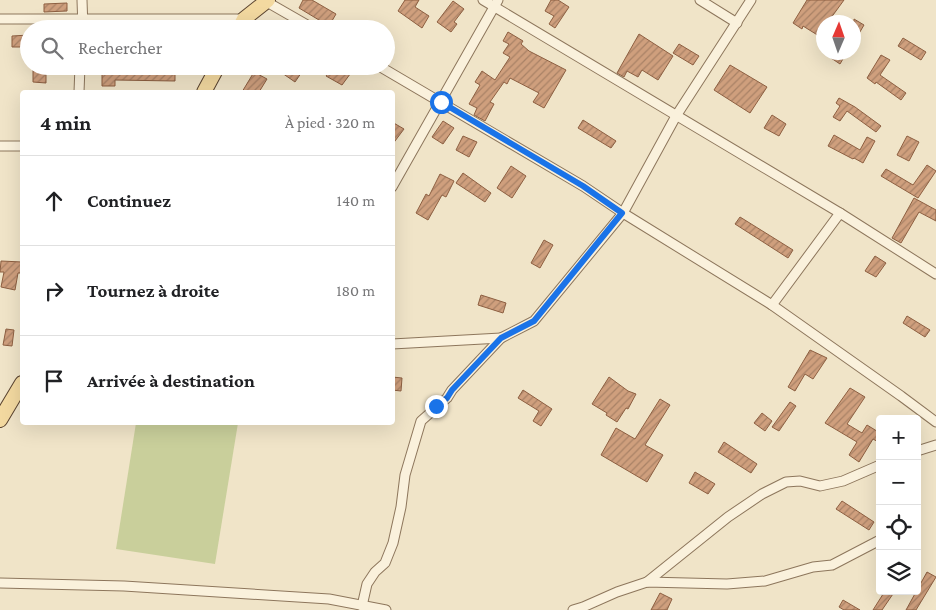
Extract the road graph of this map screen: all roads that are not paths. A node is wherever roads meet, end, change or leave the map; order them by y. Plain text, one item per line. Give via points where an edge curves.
1 (82, 0) edge
2 (483, 0) edge
3 (700, 0) edge
4 (751, 0) edge
5 (268, 1) edge
6 (496, 3) edge
7 (0, 19) edge
8 (83, 19) junction
9 (115, 20) edge
10 (247, 20) edge
11 (299, 20) edge
12 (737, 23) junction
13 (80, 75) edge
14 (213, 75) edge
15 (394, 75) edge
16 (79, 90) edge
17 (205, 90) edge
18 (441, 102) junction
19 (676, 116) junction
20 (0, 146) edge
21 (20, 146) edge
22 (395, 182) edge
23 (622, 213) junction
24 (840, 213) junction
25 (936, 274) edge
26 (772, 305) junction
27 (501, 338) junction
28 (395, 344) edge
29 (20, 390) edge
30 (0, 420) edge
31 (936, 422) edge
32 (936, 445) edge
33 (921, 450) edge
34 (876, 467) edge
35 (876, 542) edge
36 (647, 582) junction
37 (0, 583) edge
38 (362, 606) junction
39 (586, 609) edge
40 (386, 610) edge
41 (573, 610) edge

1 - 8 street
2 - 6 street
3 - 12 street
4 - 12 street
5 - 10 main road
5 - 11 street
6 - 18 street
6 - 19 street
7 - 8 street
8 - 9 street
12 - 19 street
13 - 16 street
14 - 17 main road
15 - 18 street
18 - 22 street
18 - 23 street via 583,186
19 - 23 street
19 - 24 street
20 - 21 street
23 - 26 street
23 - 27 street via 534,321
24 - 25 street
24 - 26 street
26 - 31 street
27 - 28 street
27 - 38 street via 447,398 421,421 405,475 402,507 393,543 385,563 368,584
29 - 30 main road
32 - 33 street
34 - 36 street via 843,481 820,486 800,481 786,482 762,494
35 - 36 street via 832,565 813,567 765,582
36 - 39 street via 617,592
37 - 38 street via 133,586 329,599
38 - 40 street
39 - 41 street

